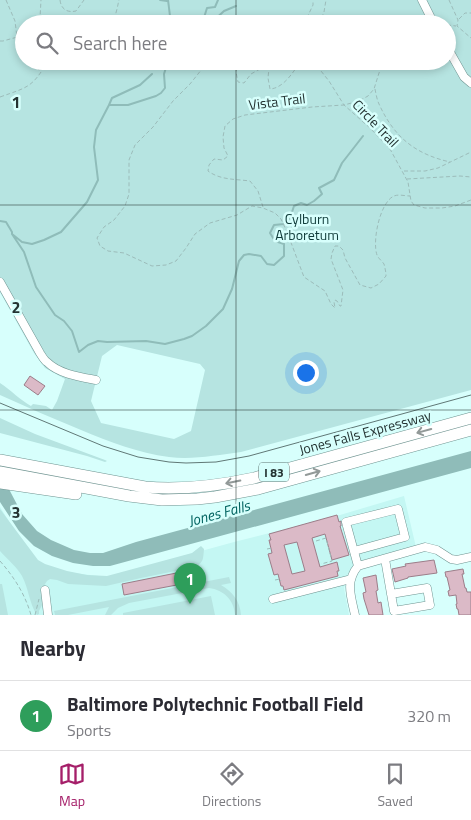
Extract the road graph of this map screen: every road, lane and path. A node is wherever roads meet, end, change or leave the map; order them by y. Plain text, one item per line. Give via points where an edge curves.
1 (6, 0) edge
2 (41, 0) edge
3 (60, 0) edge
4 (84, 0) edge
5 (119, 0) edge
6 (313, 0) edge
7 (326, 0) edge
8 (422, 0) edge
9 (449, 0) edge
10 (471, 12) edge
11 (40, 15) edge
12 (115, 15) edge
13 (308, 15) edge
14 (323, 15) edge
15 (430, 15) edge
16 (456, 15) edge
17 (456, 16) edge
18 (458, 20) junction
19 (15, 21) edge
20 (457, 26) joint
21 (15, 38) edge
22 (471, 38) edge
23 (0, 41) edge
24 (456, 63) edge
25 (39, 70) edge
26 (43, 70) edge
27 (201, 70) edge
28 (236, 70) edge
29 (257, 70) edge
30 (269, 70) edge
31 (293, 70) edge
32 (320, 70) edge
33 (380, 70) edge
34 (41, 73) junction
35 (471, 83) edge
36 (374, 89) junction
37 (0, 97) edge
38 (344, 105) junction
39 (471, 152) edge
40 (450, 162) junction
41 (403, 171) junction
42 (471, 177) edge
43 (407, 179) junction
44 (410, 196) junction
45 (471, 200) edge
46 (263, 208) junction
47 (0, 282) edge
48 (96, 380) dead end
49 (471, 418) edge
50 (471, 430) edge
51 (3, 464) edge
52 (0, 483) edge
53 (162, 500) junction
54 (316, 541) dead end
55 (328, 546) junction
56 (324, 547) dead end
57 (272, 548) dead end
58 (266, 549) dead end
59 (354, 551) junction
60 (471, 557) edge
61 (385, 559) junction
62 (0, 560) edge
63 (322, 564) dead end
64 (358, 566) junction
65 (351, 579) junction
66 (275, 580) dead end
67 (281, 581) dead end
68 (45, 590) dead end
69 (391, 594) junction
70 (39, 597) dead end
71 (273, 599) dead end
72 (31, 615) edge
73 (35, 615) edge
74 (48, 615) edge
75 (355, 615) edge

1 - 19 path
2 - 11 path
3 - 4 path via 64,9 73,12
5 - 12 path
6 - 13 path
7 - 14 path
8 - 15 street
9 - 16 path
10 - 18 path
17 - 18 path
18 - 20 path
20 - 22 path
21 - 23 path
24 - 35 street
25 - 34 path
26 - 34 path
27 - 46 path via 134,145 129,160 129,194 125,206 97,238 100,246 152,266 166,265 176,261 195,234 210,224 237,216 252,206
28 - 29 path via 238,82 244,83
30 - 31 path via 270,89 284,82
32 - 38 path, Circle Trail
33 - 36 path
34 - 37 path via 27,87
36 - 38 path, Vista Trail via 359,101
36 - 40 path via 391,126 410,145 436,159
38 - 41 path, Circle Trail via 390,149
38 - 46 path, Vista Trail via 245,115 233,119 226,126 223,137 228,156 223,160 214,159 208,171 222,178 250,181 258,191
39 - 40 path
40 - 41 path via 425,171
41 - 43 path, Circle Trail
42 - 43 path
43 - 44 path, Circle Trail
44 - 45 path via 414,205 425,208 455,206
44 - 46 path via 396,194 391,198 378,223 375,238 377,255 385,266 386,276 379,284 371,288 360,285 343,250 335,246 331,259 343,296 341,306 335,300 335,308 325,291 304,277 281,219
47 - 48 street via 48,363 69,374
49 -> 51 highway, Jones Falls Expressway / I 83 via 214,486 144,487
53 -> 50 highway, Jones Falls Expressway / I 83 via 243,492
51 - 53 highway, Jones Falls Expressway / I 83 via 129,496
52 - 53 highway via 129,500
54 - 55 path via 326,538
55 - 56 path
55 - 63 path via 332,561
57 - 58 path
59 - 59 street via 405,537 398,509 346,522
59 - 64 street
60 - 61 street via 451,559 425,547
61 - 64 street
61 - 69 street
62 - 72 path via 21,588
64 - 65 street
65 - 71 street
65 - 75 street
66 - 67 path
68 - 74 street
69 - 69 street via 394,611 430,605 427,588
70 - 73 path

